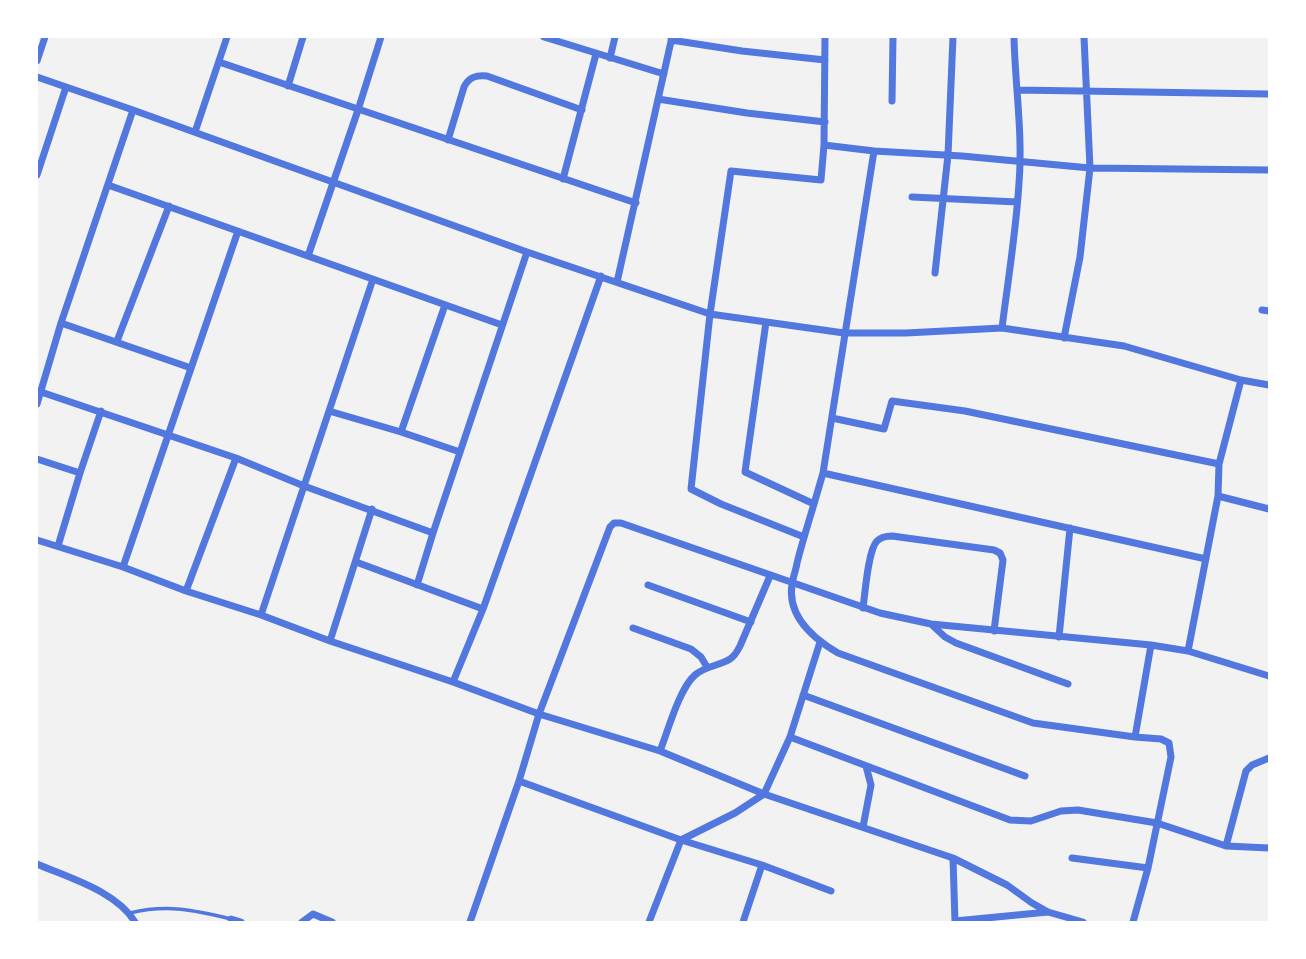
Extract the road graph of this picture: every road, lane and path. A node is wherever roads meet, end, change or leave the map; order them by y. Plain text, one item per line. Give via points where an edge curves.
1 (45, 37) edge
2 (227, 37) edge
3 (303, 37) edge
4 (381, 37) edge
5 (544, 37) edge
6 (615, 37) edge
7 (825, 37) edge
8 (893, 37) edge
9 (953, 37) edge
10 (1014, 37) edge
11 (1084, 37) edge
12 (671, 38) edge
13 (559, 39) edge
14 (596, 54) junction
15 (610, 58) junction
16 (825, 60) junction
17 (37, 61) edge
18 (219, 62) junction
19 (664, 74) junction
20 (37, 77) edge
21 (288, 86) junction
22 (66, 87) junction
23 (1017, 90) junction
24 (1087, 91) junction
25 (1269, 94) edge
26 (658, 99) junction
27 (892, 101) dead end
28 (133, 110) junction
29 (358, 110) junction
30 (582, 110) junction
31 (825, 122) junction
32 (195, 132) junction
33 (448, 140) junction
34 (824, 145) junction
35 (874, 151) junction
36 (948, 155) junction
37 (1019, 162) junction
38 (1090, 168) junction
39 (1269, 170) edge
40 (37, 175) edge
41 (563, 179) junction
42 (334, 182) junction
43 (108, 185) junction
44 (912, 197) dead end
45 (944, 198) junction
46 (1017, 202) junction
47 (636, 203) junction
48 (169, 206) junction
49 (238, 231) junction
50 (527, 252) junction
51 (308, 256) junction
52 (936, 274) dead end
53 (601, 276) junction
54 (373, 279) junction
55 (617, 282) junction
56 (445, 304) junction
57 (710, 314) junction
58 (766, 322) junction
59 (61, 323) junction
60 (502, 325) junction
61 (1002, 328) junction
62 (844, 332) junction
63 (1064, 338) junction
64 (117, 341) junction
65 (191, 368) junction
66 (1241, 380) junction
67 (1269, 385) edge
68 (41, 392) junction
69 (37, 404) edge
70 (101, 411) junction
71 (329, 411) junction
72 (832, 418) junction
73 (401, 432) junction
74 (168, 436) junction
75 (460, 452) junction
76 (236, 458) junction
77 (37, 459) edge
78 (1219, 464) junction
79 (823, 472) junction
80 (80, 473) junction
81 (304, 486) junction
82 (1218, 496) junction
83 (814, 504) junction
84 (372, 509) junction
85 (1269, 509) edge
86 (1070, 528) junction
87 (433, 533) junction
88 (804, 537) junction
89 (37, 540) edge
90 (58, 546) junction
91 (1206, 559) junction
92 (356, 562) junction
93 (123, 567) junction
94 (770, 576) junction
95 (792, 584) junction
96 (417, 585) junction
97 (648, 585) dead end
98 (186, 591) junction
99 (863, 607) junction
100 (483, 609) junction
101 (261, 615) junction
102 (751, 622) junction
103 (932, 624) junction
104 (632, 628) dead end
105 (994, 631) junction
106 (1059, 637) junction
107 (330, 641) junction
108 (820, 642) junction
109 (1151, 645) junction
110 (1188, 651) junction
111 (707, 667) junction
112 (1269, 676) edge
113 (453, 682) junction
114 (1068, 684) dead end
115 (803, 695) junction
116 (539, 714) junction
117 (790, 737) junction
118 (1135, 737) junction
119 (660, 751) junction
120 (1269, 758) edge
121 (866, 766) junction
122 (1025, 776) dead end
123 (519, 781) junction
124 (764, 794) junction
125 (1157, 823) junction
126 (863, 827) junction
127 (681, 840) junction
128 (1226, 846) junction
129 (1269, 848) edge
130 (953, 858) junction
131 (1072, 858) dead end
132 (37, 864) edge
133 (762, 865) junction
134 (1148, 868) junction
135 (831, 891) dead end
136 (1048, 912) junction
137 (129, 913) junction
138 (231, 919) joint
139 (955, 921) edge
140 (135, 922) edge
141 (241, 922) edge
142 (302, 922) edge
143 (332, 922) edge
144 (470, 922) edge
145 (649, 922) edge
146 (743, 922) edge
147 (1083, 922) edge
148 (1133, 922) edge

1 - 17 street
2 - 18 street
3 - 21 street
4 - 29 street
5 - 13 street
6 - 15 street
7 - 16 street
8 - 27 street
9 - 36 street
10 - 23 street
11 - 24 street
12 - 16 street
12 - 19 street
13 - 14 street
14 - 15 street
14 - 30 street
15 - 19 street
16 - 31 street
18 - 21 street
18 - 32 street
19 - 26 street
20 - 22 street
21 - 29 street
22 - 28 street
22 - 40 street
23 - 24 street
23 - 37 street
24 - 25 street
24 - 38 street
26 - 31 street
26 - 47 street
28 - 32 street
28 - 43 street
29 - 33 street
29 - 42 street
30 - 33 street via 479,75 464,87
30 - 41 street
31 - 34 street
32 - 42 street
33 - 41 street
34 - 35 street
34 - 57 street via 821,180 732,171
35 - 36 street
35 - 62 street
36 - 37 street
36 - 45 street
37 - 38 street
37 - 46 street
38 - 39 street
38 - 63 street via 1080,257
41 - 47 street
42 - 50 street
42 - 51 street
43 - 48 street
43 - 59 street
44 - 45 street
45 - 46 street
45 - 52 street
46 - 61 street
47 - 55 street
48 - 49 street
48 - 64 street
49 - 51 street
49 - 65 street
50 - 53 street
50 - 60 street
51 - 54 street
53 - 55 street
53 - 100 street
54 - 56 street
54 - 71 street
55 - 57 street
56 - 60 street
56 - 73 street
57 - 58 street
57 - 88 street via 691,489
58 - 62 street
58 - 83 street via 745,472
59 - 64 street
59 - 68 street
60 - 75 street
61 - 62 street
61 - 63 street
62 - 72 street
63 - 66 street via 1124,346
64 - 65 street
65 - 74 street
66 - 67 street
66 - 78 street
68 - 69 street
68 - 70 street
70 - 74 street
70 - 80 street
71 - 73 street
71 - 81 street
72 - 78 street via 884,429 892,401 965,411
72 - 79 street
73 - 75 street
74 - 76 street
74 - 93 street
75 - 87 street
76 - 81 street
76 - 98 street
77 - 80 street
78 - 82 street
79 - 83 street
79 - 86 street
80 - 90 street
81 - 84 street
81 - 101 street
82 - 85 street
82 - 91 street
83 - 88 street
84 - 87 street
84 - 92 street
86 - 91 street
86 - 106 street
87 - 96 street
88 - 95 street
89 - 90 street
90 - 93 street
91 - 110 street
92 - 96 street
92 - 107 street
93 - 98 street
94 - 95 street
94 - 102 street
94 - 116 street via 621,523 611,524
95 - 99 street
95 - 108 street via 797,614
96 - 100 street
97 - 102 street
98 - 101 street
99 - 103 street
99 - 105 street via 871,552 885,536 995,550 1003,560
100 - 113 street
101 - 107 street
102 - 111 street via 735,654
103 - 105 street
103 - 114 street via 970,649
104 - 111 street via 691,649
105 - 106 street
106 - 109 street
107 - 113 street
108 - 115 street
108 - 118 street via 838,653 1033,723
109 - 110 street
109 - 118 street
110 - 112 street
111 - 119 street via 684,688
113 - 116 street
115 - 117 street
115 - 122 street
116 - 119 street
116 - 123 street
117 - 121 street
117 - 124 street
118 - 125 street via 1161,739 1171,750
119 - 124 street
120 - 128 street via 1246,771
121 - 125 street via 1019,821 1078,810
121 - 126 street via 871,785
123 - 127 street
123 - 144 street
124 - 126 street
124 - 127 street
125 - 128 street
125 - 134 street
126 - 130 street
127 - 133 street
127 - 145 street
128 - 129 street
130 - 136 street
130 - 139 street
131 - 134 street
132 - 137 street via 100,891
133 - 135 street
133 - 146 street
134 - 148 street
136 - 139 street
136 - 147 street
137 - 138 lane via 150,908 194,910
137 - 140 street
138 - 141 street
142 - 143 street via 313,914

